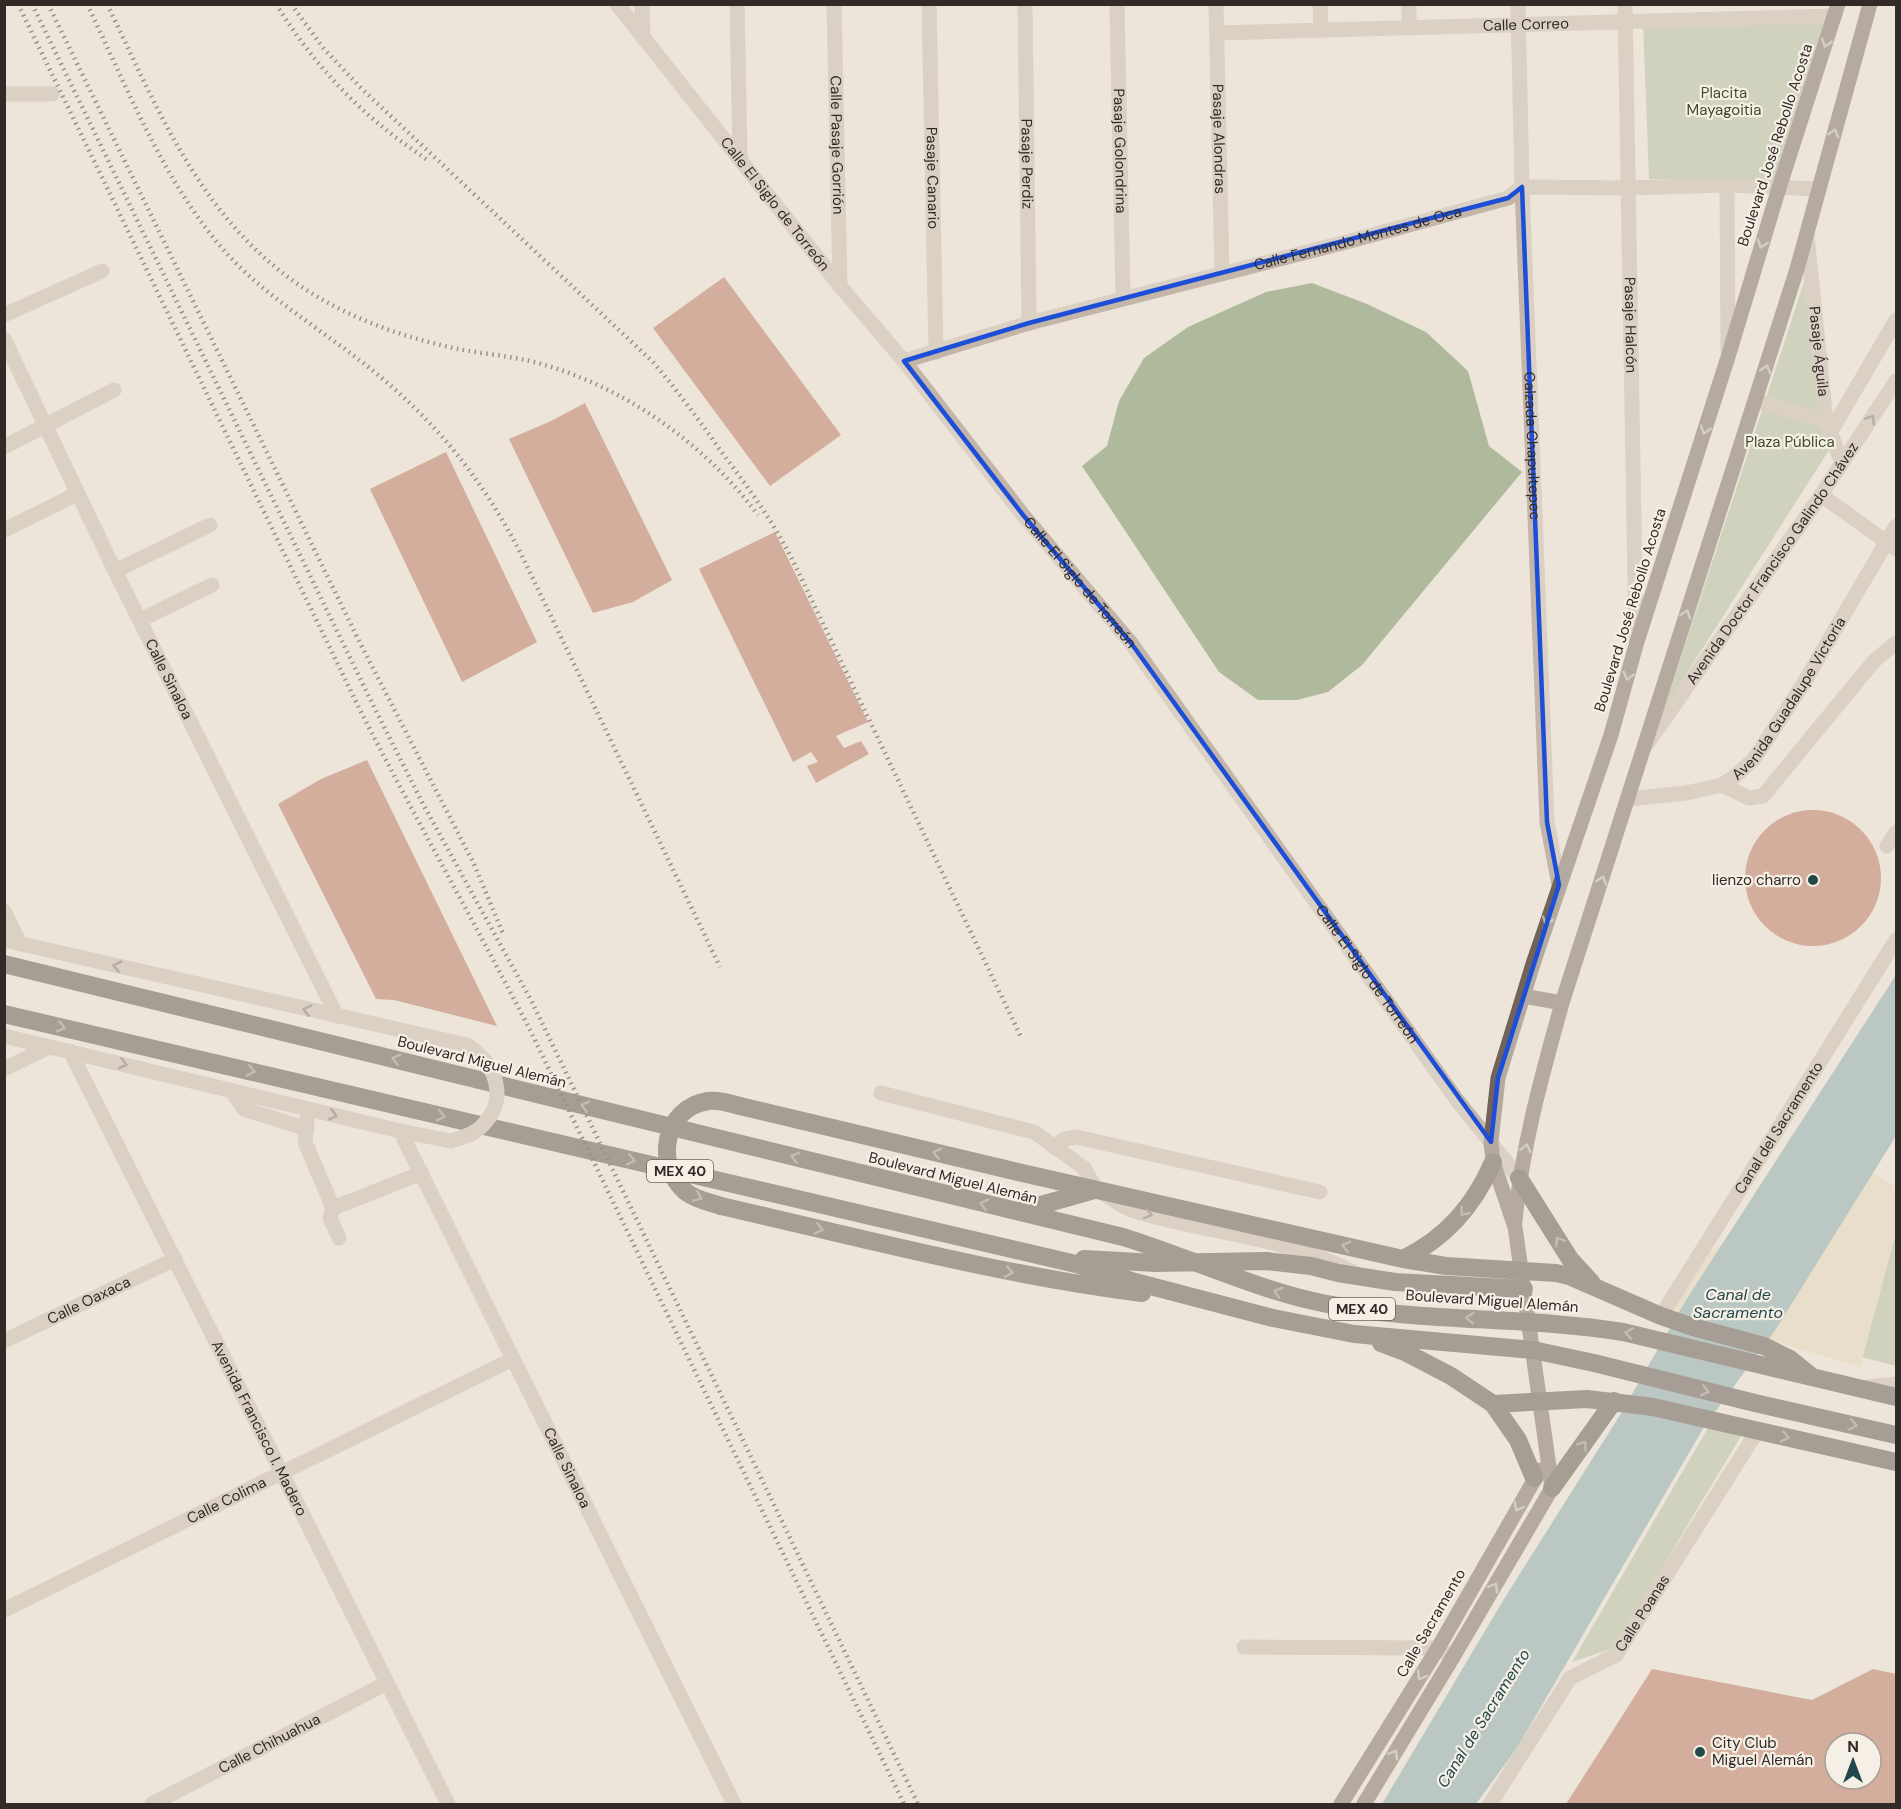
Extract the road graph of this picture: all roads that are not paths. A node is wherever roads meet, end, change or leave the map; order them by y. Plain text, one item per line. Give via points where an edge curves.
1 (617, 4) edge
2 (642, 4) edge
3 (737, 4) edge
4 (834, 4) edge
5 (928, 4) edge
6 (1025, 4) edge
7 (1118, 4) edge
8 (1216, 4) edge
9 (1320, 4) edge
10 (1409, 4) edge
11 (1518, 4) edge
12 (1624, 4) edge
13 (1870, 4) edge
14 (1829, 10) edge
15 (1720, 12) edge
16 (1625, 22) junction
17 (1518, 25) junction
18 (1409, 28) junction
19 (1321, 30) junction
20 (1217, 33) junction
21 (643, 38) junction
22 (4, 94) edge
23 (52, 94) dead end
24 (740, 160) junction
25 (1727, 185) junction
26 (1522, 187) junction
27 (1628, 188) junction
28 (1779, 188) junction
29 (1818, 189) junction
30 (1807, 236) junction
31 (102, 271) dead end
32 (1222, 273) junction
33 (840, 286) junction
34 (1123, 298) junction
35 (4, 315) edge
36 (1896, 320) edge
37 (1029, 323) junction
38 (4, 339) edge
39 (936, 352) junction
40 (1728, 357) junction
41 (904, 361) junction
42 (1896, 381) edge
43 (114, 390) dead end
44 (1756, 401) junction
45 (46, 427) junction
46 (1828, 427) junction
47 (4, 447) edge
48 (1842, 463) junction
49 (77, 494) junction
50 (1821, 495) junction
51 (210, 525) dead end
52 (1896, 526) edge
53 (4, 530) edge
54 (1891, 545) edge
55 (115, 571) junction
56 (212, 585) dead end
57 (140, 620) junction
58 (1896, 643) edge
59 (1636, 645) junction
60 (1647, 744) junction
61 (1722, 785) junction
62 (1628, 799) junction
63 (1896, 832) edge
64 (1887, 846) dead end
65 (1559, 885) junction
66 (4, 911) edge
67 (1896, 940) edge
68 (12, 942) edge
69 (4, 964) edge
70 (1523, 996) junction
71 (1563, 1003) junction
72 (4, 1014) edge
73 (337, 1016) junction
74 (4, 1036) edge
75 (49, 1047) junction
76 (70, 1051) junction
77 (4, 1069) edge
78 (231, 1090) junction
79 (881, 1093) dead end
80 (308, 1109) junction
81 (306, 1129) junction
82 (400, 1131) junction
83 (1491, 1142) junction
84 (1054, 1147) junction
85 (1493, 1162) junction
86 (422, 1173) junction
87 (1519, 1178) junction
88 (1096, 1189) junction
89 (1320, 1192) dead end
90 (333, 1208) junction
91 (1017, 1212) junction
92 (1515, 1227) junction
93 (339, 1238) dead end
94 (1035, 1254) junction
95 (175, 1259) junction
96 (1403, 1259) junction
97 (1201, 1263) junction
98 (1364, 1278) junction
99 (1523, 1280) junction
100 (1595, 1286) junction
101 (1199, 1299) junction
102 (1661, 1316) junction
103 (1529, 1321) junction
104 (1354, 1334) junction
105 (4, 1341) edge
106 (1533, 1350) junction
107 (513, 1359) junction
108 (1814, 1378) junction
109 (1896, 1384) edge
110 (1853, 1388) junction
111 (1896, 1397) edge
112 (1540, 1400) junction
113 (1614, 1401) junction
114 (1494, 1404) junction
115 (1758, 1430) junction
116 (1896, 1435) edge
117 (1549, 1457) junction
118 (1896, 1462) edge
119 (282, 1473) junction
120 (1534, 1478) junction
121 (1552, 1488) junction
122 (4, 1610) edge
123 (1244, 1647) dead end
124 (1438, 1648) junction
125 (1453, 1657) junction
126 (387, 1683) junction
127 (152, 1804) edge
128 (448, 1804) edge
129 (734, 1804) edge
130 (1341, 1804) edge
131 (1364, 1804) edge
132 (1490, 1804) edge

1 - 21 street, Calle El Siglo de Torreón
2 - 21 street
3 - 24 street
4 - 33 street, Calle Pasaje Gorrión
5 - 39 street, Pasaje Canario
6 - 37 street, Pasaje Perdiz
7 - 34 street, Pasaje Golondrina
8 - 20 street, Pasaje Alondras
9 - 19 street
10 - 18 street
11 - 17 street, Calzada Chapultepec
12 - 16 street, Pasaje Halcón
29 -> 13 main road, Boulevard José Rebollo Acosta
14 - 15 street, Calle Correo
14 -> 28 main road, Boulevard José Rebollo Acosta
15 - 16 street, Calle Correo
16 - 17 street, Calle Correo
16 - 27 street, Pasaje Halcón
17 - 18 street, Calle Correo
17 - 26 street, Calzada Chapultepec
18 - 19 street, Calle Correo
19 - 20 street, Calle Correo
20 - 32 street, Pasaje Alondras
21 - 24 street, Calle El Siglo de Torreón
22 - 23 street
24 - 33 street, Calle El Siglo de Torreón
25 - 27 street, Calle Fernando Montes de Oca
25 - 28 street, Calle Fernando Montes de Oca
25 - 40 street
26 - 27 street, Calle Fernando Montes de Oca
26 - 32 street, Calle Fernando Montes de Oca via 1508,198
26 - 65 street, Calzada Chapultepec via 1547,822
27 - 59 street, Pasaje Halcón
28 - 29 street, Calle Fernando Montes de Oca
28 -> 40 main road, Boulevard José Rebollo Acosta
29 - 30 main road, Boulevard José Rebollo Acosta
44 -> 30 main road, Boulevard José Rebollo Acosta
30 - 46 street, Pasaje Águila
31 - 35 street
32 - 34 street, Calle Fernando Montes de Oca
33 - 41 street, Calle El Siglo de Torreón
34 - 37 street, Calle Fernando Montes de Oca
36 - 46 street, Avenida Doctor Francisco Galindo Chávez
37 - 39 street, Calle Fernando Montes de Oca
38 - 45 street, Calle Sinaloa
39 - 41 street, Calle Fernando Montes de Oca
40 -> 59 main road, Boulevard José Rebollo Acosta
41 - 83 street, Calle El Siglo de Torreón via 1023,515 1131,643 1457,1100
48 -> 42 street, Avenida Doctor Francisco Galindo Chávez
43 - 45 street
44 - 46 street
60 -> 44 main road, Boulevard José Rebollo Acosta
45 - 47 street
45 - 49 street, Calle Sinaloa
46 - 48 street, Pasaje Águila
48 - 50 street, Avenida Doctor Francisco Galindo Chávez
49 - 53 street
49 - 55 street, Calle Sinaloa
50 - 54 street
50 - 60 street, Avenida Doctor Francisco Galindo Chávez
51 - 55 street
52 - 54 street, Avenida Guadalupe Victoria
54 - 61 street, Avenida Guadalupe Victoria via 1772,734 1754,759
55 - 57 street, Calle Sinaloa
56 - 57 street
57 - 73 street, Calle Sinaloa
58 - 61 street via 1874,661 1763,796 1749,798
59 -> 65 main road, Boulevard José Rebollo Acosta via 1611,735
60 - 62 main road, Boulevard José Rebollo Acosta
61 - 62 street, Avenida Guadalupe Victoria
71 -> 62 main road, Boulevard José Rebollo Acosta
63 - 64 street
65 -> 70 main road, Boulevard José Rebollo Acosta
66 - 68 street
67 - 102 street, Canal del Sacramento
73 -> 68 street
91 -> 69 highway, Boulevard Miguel Alemán / MEX 40
70 - 71 main road
70 - 83 main road, Boulevard José Rebollo Acosta via 1498,1078
87 -> 71 main road, Boulevard José Rebollo Acosta via 1540,1080
72 -> 94 highway, MEX 40
73 - 82 street, bridge via 467,1045 479,1052 491,1069 495,1103 481,1127 451,1141
74 - 75 street
75 - 76 street
75 - 77 street
76 -> 78 street
76 - 95 street, Avenida Francisco I. Madero
78 - 80 street
78 - 81 street via 244,1108
79 - 84 street via 1034,1132
80 - 81 street
80 -> 82 street
81 - 90 street via 305,1142
82 - 86 street, Calle Sinaloa
83 - 85 main road, Boulevard José Rebollo Acosta
83 - 87 street, Calle El Siglo de Torreón
84 - 88 street via 1084,1168
84 - 89 street via 1064,1138 1076,1137
85 - 92 main road, Boulevard José Rebollo Acosta
85 -> 96 highway via 1484,1183 1457,1220 1432,1243
86 - 90 street
86 - 107 street, Calle Sinaloa
87 - 92 main road, Boulevard José Rebollo Acosta
100 -> 87 highway via 1570,1259
88 - 91 highway
96 -> 88 highway
88 -> 98 street via 1135,1211 1297,1248
88 -> 101 highway, bridge via 723,1101 690,1108 677,1119 666,1150 668,1167 676,1182 689,1194 721,1206 994,1269 1098,1288
90 - 93 street via 330,1218
91 - 97 highway, Boulevard Miguel Alemán / MEX 40 via 1123,1237
92 - 99 main road, Boulevard José Rebollo Acosta
94 - 97 highway
94 - 101 highway, MEX 40
95 - 105 street, Calle Oaxaca
95 - 119 street, Avenida Francisco I. Madero
96 - 99 highway
97 - 98 highway via 1266,1261
103 -> 97 highway, Boulevard Miguel Alemán / MEX 40 via 1409,1314 1329,1304 1268,1289
98 - 99 highway via 1395,1282
99 - 100 highway via 1569,1276
99 - 103 main road, Boulevard José Rebollo Acosta
100 - 102 highway
101 - 104 highway, MEX 40
102 - 108 highway via 1764,1346 1790,1359
103 - 106 main road, Boulevard José Rebollo Acosta
108 -> 103 highway, Boulevard Miguel Alemán / MEX 40 via 1613,1330
104 - 106 highway, MEX 40
104 - 114 highway via 1430,1364
106 - 112 main road
106 -> 116 highway, MEX 40
107 - 119 street, Calle Colima
107 - 129 street, Calle Sinaloa
108 - 110 highway, Boulevard Miguel Alemán / MEX 40
109 - 110 street
110 - 111 highway, Boulevard Miguel Alemán / MEX 40
112 - 113 highway
112 - 114 highway
112 - 117 main road
113 - 115 highway
121 -> 113 highway
114 - 120 highway via 1518,1440
115 -> 118 highway
115 - 132 street, Calle Poanas via 1616,1655 1570,1678
117 - 120 main road, Calle Sacramento
117 - 121 main road
119 - 122 street, Calle Colima
119 - 126 street, Avenida Francisco I. Madero
120 -> 124 main road, Calle Sacramento
125 -> 121 main road
123 - 124 street
124 - 125 street
124 -> 130 main road, Calle Sacramento
131 -> 125 main road
126 - 127 street, Calle Chihuahua
126 - 128 street, Avenida Francisco I. Madero

